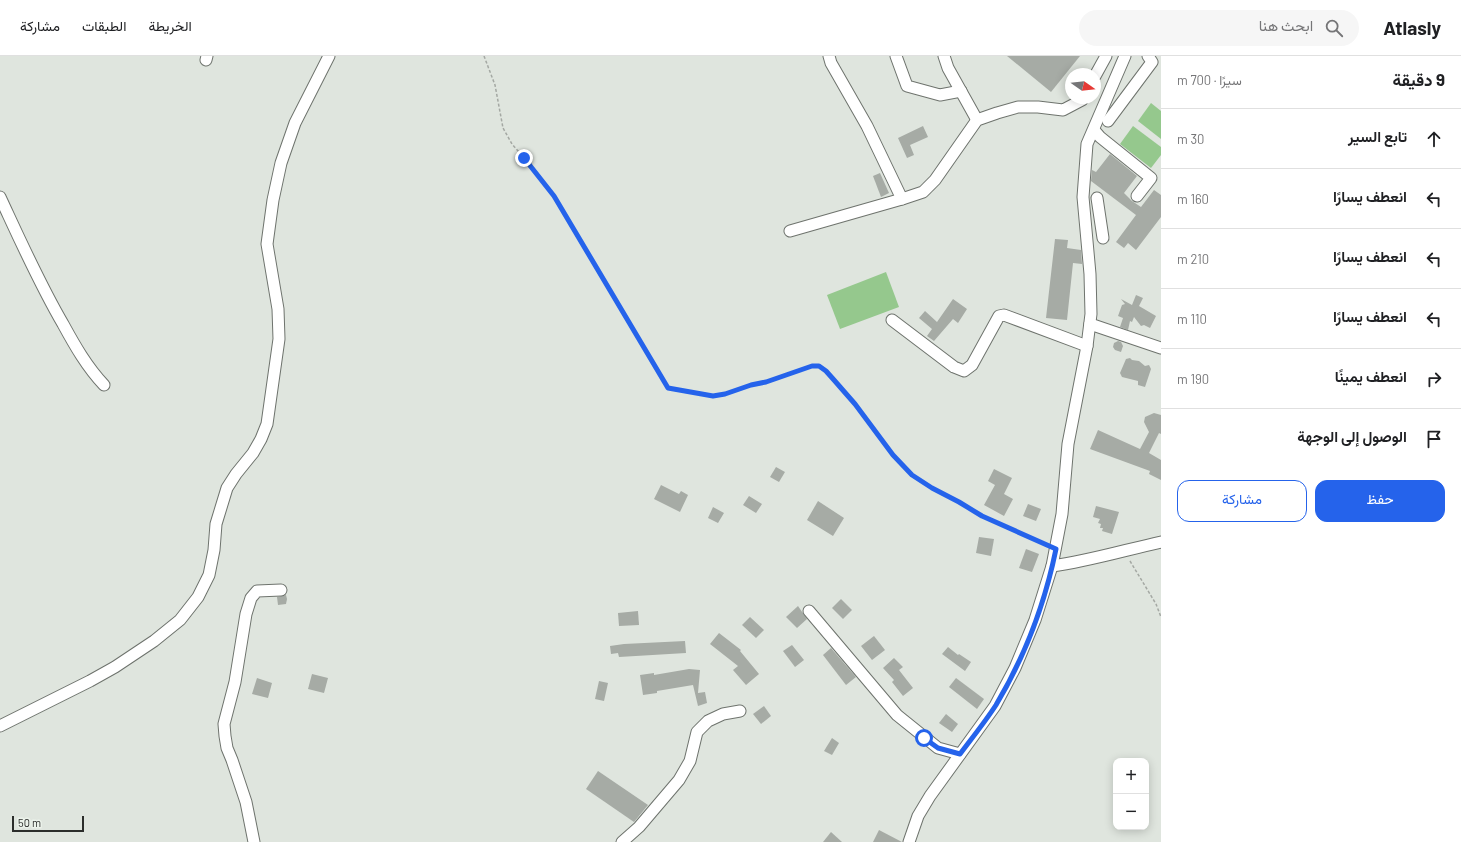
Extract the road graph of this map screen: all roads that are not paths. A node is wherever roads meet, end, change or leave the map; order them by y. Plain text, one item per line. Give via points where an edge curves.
1 (329, 56) edge
2 (829, 56) edge
3 (896, 56) edge
4 (944, 56) edge
5 (1106, 56) edge
6 (1125, 56) edge
7 (1148, 56) edge
8 (1099, 68) edge
9 (961, 91) junction
10 (1074, 104) edge
11 (977, 120) junction
12 (1108, 121) dead end
13 (1094, 130) junction
14 (1138, 196) dead end
15 (0, 197) edge
16 (1097, 198) dead end
17 (902, 199) junction
18 (1085, 215) junction
19 (1100, 215) junction
20 (790, 231) dead end
21 (1103, 238) dead end
22 (892, 320) dead end
23 (1090, 324) junction
24 (1087, 346) junction
25 (1161, 348) edge
26 (104, 384) dead end
27 (1161, 542) edge
28 (1052, 566) junction
29 (281, 590) dead end
30 (809, 611) dead end
31 (740, 711) dead end
32 (0, 726) edge
33 (960, 754) junction
34 (254, 842) edge
35 (622, 842) edge
36 (909, 842) edge

1 - 32 street via 295,123 281,163 267,244 278,309 279,339 267,424 253,453 227,488 216,524 209,575 180,620 147,645 90,681
2 - 17 street via 867,126
3 - 9 street via 907,86 940,96
4 - 9 street
5 - 8 street
6 - 13 street
7 - 12 street via 1152,62
9 - 11 street
10 - 11 street via 1063,110 1038,106 1018,107
11 - 17 street via 935,180 923,192
13 - 14 street via 1151,178
13 - 18 street via 1087,144 1085,159
15 - 26 street via 48,299 93,372
16 - 19 street
17 - 20 street
18 - 19 street
18 - 23 street via 1091,283
19 - 21 street
22 - 24 street via 954,367 964,371 972,364 999,316 1004,315
23 - 24 street
23 - 25 street
24 - 28 street via 1068,444 1062,514
27 - 28 street via 1083,562
28 - 33 street via 1035,620 1015,668 995,706
29 - 34 street via 258,591 251,598 224,724 227,748 246,802
30 - 33 street via 897,715 938,748
31 - 35 street via 715,717 697,732 690,761 679,780 639,827
33 - 36 street via 918,816

